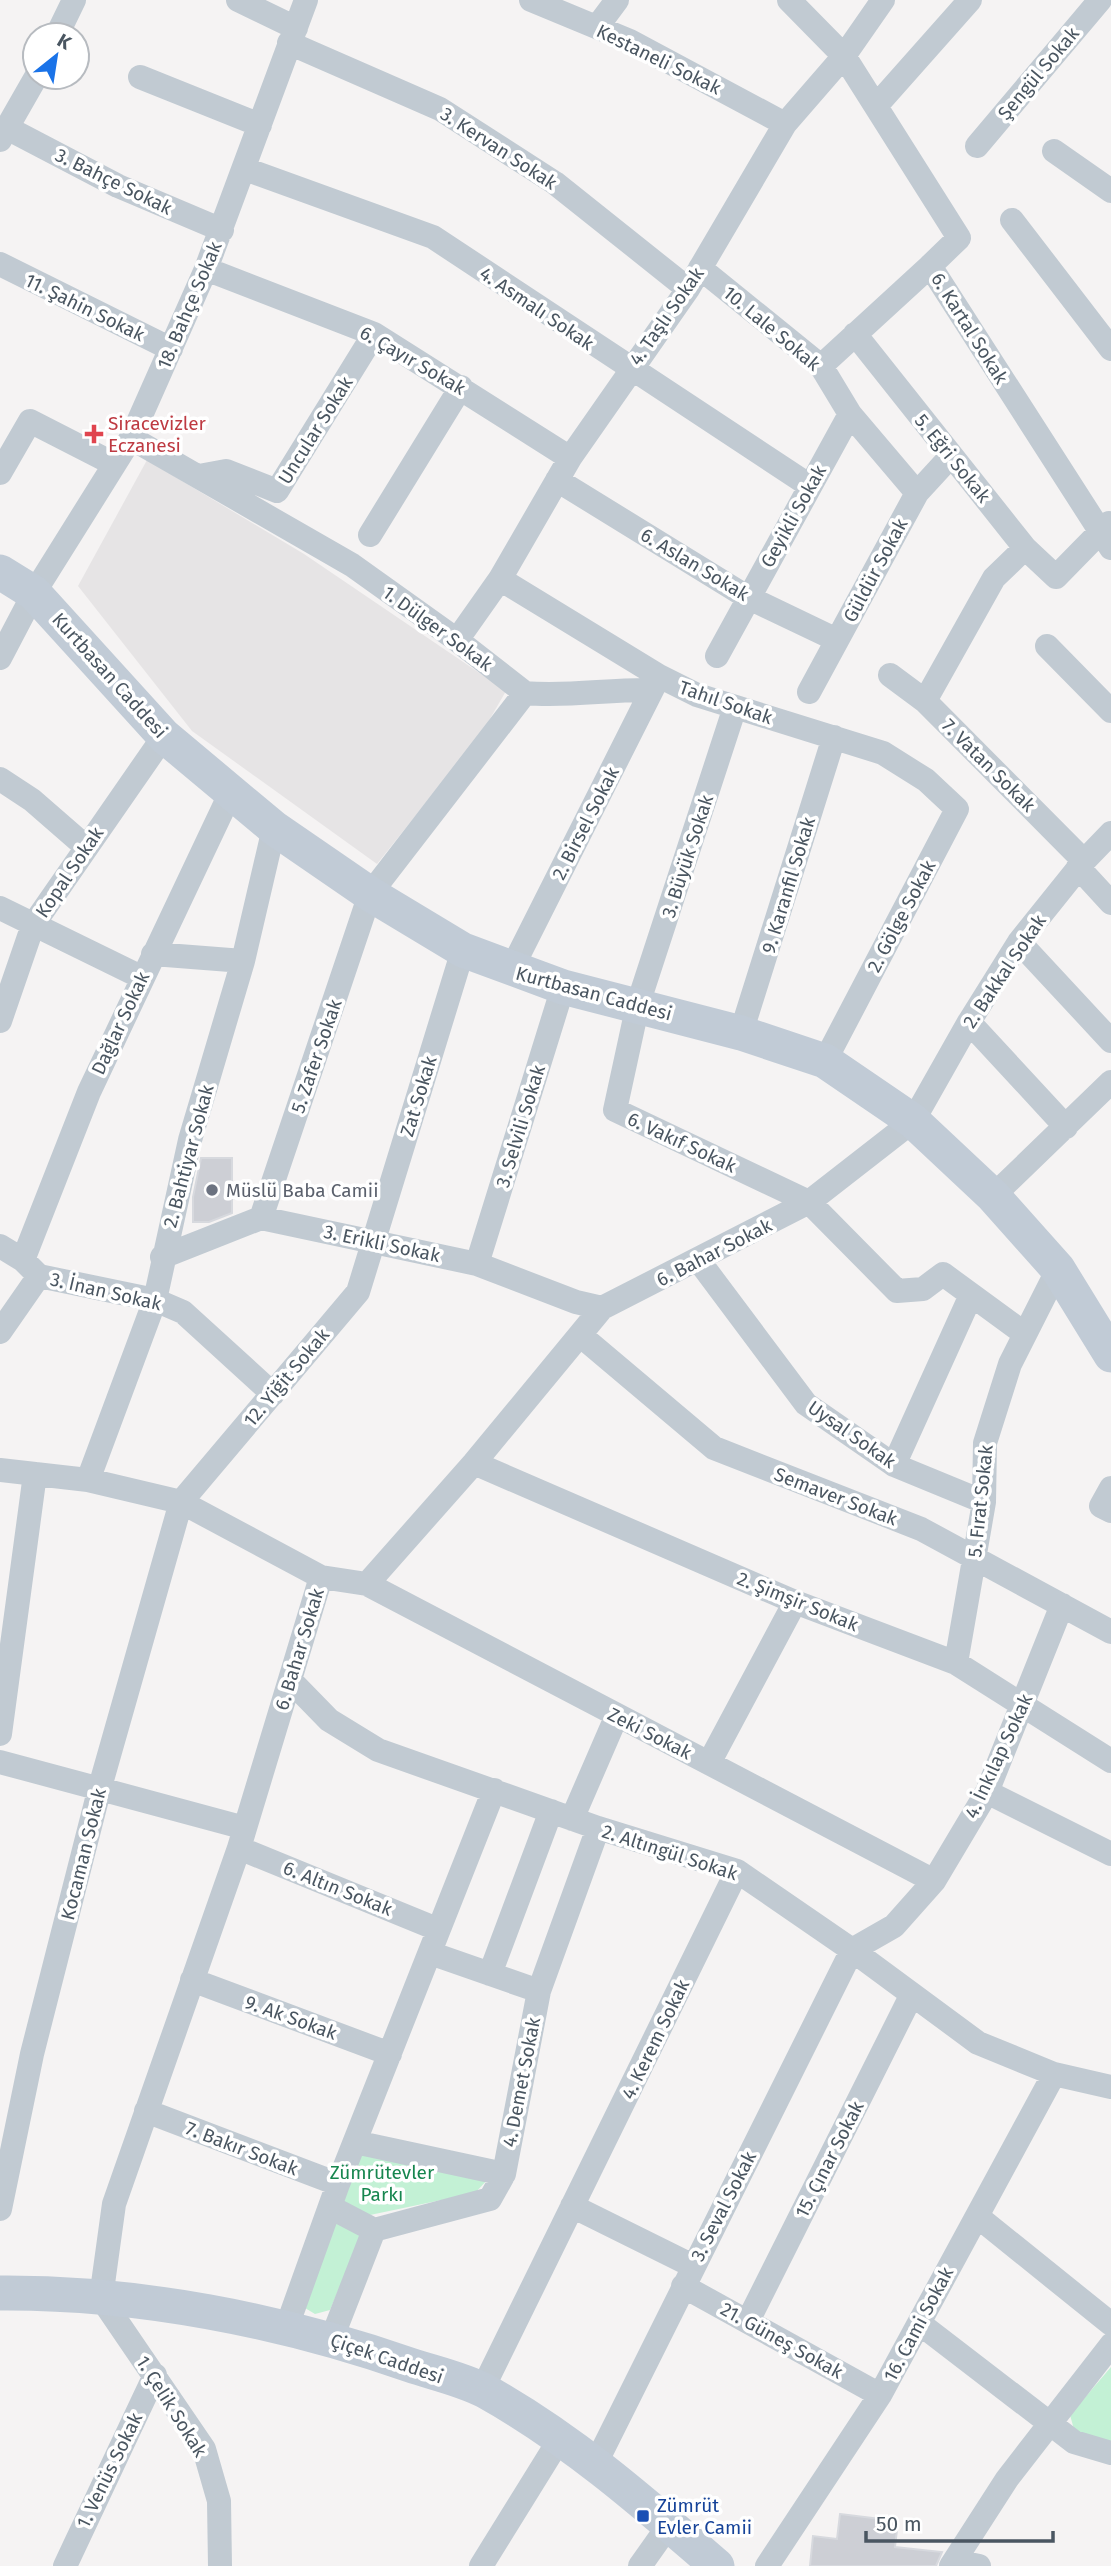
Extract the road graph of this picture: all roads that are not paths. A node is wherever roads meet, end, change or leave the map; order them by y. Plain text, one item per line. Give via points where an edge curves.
1 (74, 0) edge
2 (237, 0) edge
3 (306, 0) edge
4 (531, 0) edge
5 (617, 0) edge
6 (789, 0) edge
7 (883, 0) edge
8 (970, 0) edge
9 (1100, 0) edge
10 (64, 21) edge
11 (597, 27) junction
12 (293, 36) junction
13 (844, 56) junction
14 (139, 77) dead end
15 (29, 91) edge
16 (876, 106) junction
17 (785, 124) junction
18 (260, 125) junction
19 (5, 135) edge
20 (976, 146) dead end
21 (1054, 151) dead end
22 (245, 169) junction
23 (1111, 190) edge
24 (1012, 220) dead end
25 (222, 230) junction
26 (0, 264) edge
27 (930, 266) junction
28 (206, 269) junction
29 (694, 279) junction
30 (374, 334) junction
31 (855, 334) junction
32 (171, 349) junction
33 (1111, 349) edge
34 (821, 366) junction
35 (629, 369) junction
36 (461, 387) junction
37 (850, 414) junction
38 (131, 438) junction
39 (951, 456) junction
40 (570, 458) junction
41 (114, 464) junction
42 (0, 473) edge
43 (200, 476) junction
44 (557, 480) junction
45 (810, 486) junction
46 (917, 493) junction
47 (1108, 534) edge
48 (370, 535) dead end
49 (1025, 548) junction
50 (0, 572) edge
51 (500, 579) junction
52 (34, 593) junction
53 (747, 597) junction
54 (457, 639) junction
55 (837, 640) junction
56 (1047, 646) dead end
57 (717, 656) dead end
58 (0, 658) edge
59 (890, 675) dead end
60 (655, 683) junction
61 (808, 692) dead end
62 (525, 693) junction
63 (925, 701) junction
64 (735, 707) junction
65 (1111, 711) edge
66 (164, 736) junction
67 (834, 737) junction
68 (0, 779) edge
69 (926, 780) joint
70 (231, 792) junction
71 (274, 828) junction
72 (1111, 833) edge
73 (86, 847) junction
74 (1081, 864) junction
75 (370, 894) junction
76 (1111, 903) edge
77 (0, 908) edge
78 (33, 925) junction
79 (1019, 942) junction
80 (463, 950) junction
81 (153, 954) junction
82 (243, 961) junction
83 (511, 970) junction
84 (141, 977) junction
85 (563, 987) junction
86 (638, 1004) junction
87 (0, 1021) edge
88 (969, 1022) junction
89 (741, 1033) junction
90 (1111, 1041) edge
91 (825, 1061) junction
92 (1111, 1082) edge
93 (914, 1121) junction
94 (1066, 1127) junction
95 (993, 1196) junction
96 (809, 1202) junction
97 (261, 1218) junction
98 (372, 1241) junction
99 (0, 1246) edge
100 (162, 1257) junction
101 (699, 1261) junction
102 (477, 1264) junction
103 (31, 1268) junction
104 (1058, 1269) junction
105 (971, 1295) junction
106 (155, 1300) junction
107 (602, 1308) junction
108 (0, 1332) edge
109 (1025, 1334) junction
110 (580, 1335) junction
111 (1109, 1347) edge
112 (273, 1394) junction
113 (474, 1463) junction
114 (894, 1465) junction
115 (0, 1470) edge
116 (34, 1474) junction
117 (88, 1480) junction
118 (1111, 1488) edge
119 (181, 1502) junction
120 (984, 1502) junction
121 (1111, 1511) edge
122 (975, 1560) junction
123 (321, 1577) junction
124 (367, 1584) junction
125 (795, 1602) junction
126 (1062, 1605) junction
127 (1111, 1632) edge
128 (956, 1663) junction
129 (290, 1680) junction
130 (1023, 1704) junction
131 (617, 1716) junction
132 (0, 1734) edge
133 (1111, 1761) edge
134 (0, 1762) edge
135 (709, 1763) junction
136 (100, 1787) junction
137 (494, 1790) junction
138 (987, 1792) junction
139 (562, 1815) junction
140 (598, 1828) junction
141 (242, 1838) junction
142 (1111, 1854) edge
143 (737, 1871) junction
144 (934, 1881) junction
145 (438, 1928) junction
146 (852, 1950) junction
147 (430, 1953) junction
148 (491, 1974) junction
149 (192, 1980) junction
150 (540, 1991) junction
151 (911, 1996) junction
152 (390, 2054) junction
153 (1054, 2074) junction
154 (1111, 2087) edge
155 (146, 2111) junction
156 (355, 2143) junction
157 (503, 2174) junction
158 (338, 2184) junction
159 (572, 2206) junction
160 (330, 2207) junction
161 (0, 2209) edge
162 (977, 2216) junction
163 (374, 2230) junction
164 (688, 2276) junction
165 (0, 2293) edge
166 (101, 2298) junction
167 (748, 2321) junction
168 (919, 2323) junction
169 (286, 2329) junction
170 (332, 2338) junction
171 (1111, 2341) edge
172 (155, 2375) junction
173 (482, 2390) junction
174 (880, 2395) junction
175 (1048, 2424) junction
176 (561, 2437) junction
177 (1111, 2453) edge
178 (596, 2463) junction
179 (669, 2525) junction
180 (962, 2564) edge
181 (65, 2566) edge
182 (220, 2566) edge
183 (481, 2566) edge
184 (640, 2566) edge
185 (717, 2566) edge
186 (766, 2566) edge

1 - 10 street
2 - 12 street, 3. Kervan Sokak
3 - 12 street, 18. Bahçe Sokak
4 - 11 street, Kestaneli Sokak
5 - 11 street
6 - 13 street, 6. Kartal Sokak
7 - 13 street, 4. Taşlı Sokak
8 - 16 street
9 - 20 street, Şengül Sokak
11 - 17 street, Kestaneli Sokak
12 - 18 street, 18. Bahçe Sokak
12 - 29 street, 3. Kervan Sokak via 440,108
13 - 16 street, 6. Kartal Sokak
13 - 17 street, 4. Taşlı Sokak
14 - 18 street
15 - 19 street
16 - 27 street, 6. Kartal Sokak via 959,238
17 - 29 street, 4. Taşlı Sokak
18 - 22 street, 18. Bahçe Sokak
19 - 25 street, 3. Bahçe Sokak
21 - 23 street
22 - 25 street, 18. Bahçe Sokak
22 - 35 street, 4. Asmalı Sokak via 433,237
24 - 33 street
25 - 28 street, 18. Bahçe Sokak
26 - 32 street, 11. Şahin Sokak
27 - 31 street
27 - 47 street, 6. Kartal Sokak
28 - 30 street, 6. Çayır Sokak
28 - 32 street, 18. Bahçe Sokak
29 - 34 street, 10. Lale Sokak
29 - 35 street, 4. Taşlı Sokak
30 - 36 street, 6. Çayır Sokak
30 - 43 street, Uncular Sokak via 277,491 226,471
31 - 34 street
31 - 39 street, 5. Eğri Sokak
32 - 38 street, 18. Bahçe Sokak
34 - 37 street, 10. Lale Sokak
35 - 40 street, 4. Taşlı Sokak
35 - 45 street, 4. Asmalı Sokak
36 - 40 street, 6. Çayır Sokak
36 - 48 street
37 - 45 street, Geyikli Sokak
37 - 46 street, 10. Lale Sokak
38 - 41 street, 18. Bahçe Sokak
38 - 43 street, 1. Dülger Sokak
39 - 46 street, Güldür Sokak
39 - 49 street, 5. Eğri Sokak
40 - 44 street, 4. Taşlı Sokak
41 - 42 street via 30,421
41 - 52 street, 18. Bahçe Sokak
43 - 54 street, 1. Dülger Sokak via 352,565
44 - 51 street, 4. Taşlı Sokak
44 - 53 street, 6. Aslan Sokak
45 - 53 street, Geyikli Sokak
46 - 55 street, Güldür Sokak
47 - 49 street, 5. Eğri Sokak via 1056,577
49 - 63 street via 994,578
50 - 52 main road, Kurtbasan Caddesi
51 - 54 street, 4. Taşlı Sokak
51 - 60 street, Tahıl Sokak
52 - 58 street, 18. Bahçe Sokak
52 - 66 main road, Kurtbasan Caddesi
53 - 55 street, 6. Aslan Sokak
53 - 57 street, Geyikli Sokak
54 - 62 street, 1. Dülger Sokak
55 - 61 street, Güldür Sokak
56 - 65 street
59 - 63 street, 7. Vatan Sokak
60 - 62 street via 561,696
60 - 64 street, Tahıl Sokak
60 - 83 street, 2. Birsel Sokak
62 - 75 street
63 - 74 street, 7. Vatan Sokak
64 - 67 street, Tahıl Sokak
64 - 86 street, 3. Büyük Sokak
66 - 70 main road, Kurtbasan Caddesi
66 - 73 street, Kopal Sokak
67 - 69 street, Tahıl Sokak via 883,752
67 - 89 street, 9. Karanfil Sokak
68 - 73 street
69 - 91 street, 2. Gölge Sokak via 957,809
70 - 71 main road, Kurtbasan Caddesi
70 - 81 street, Dağlar Sokak
71 - 75 main road, Kurtbasan Caddesi
71 - 82 street, 2. Bahtiyar Sokak
72 - 74 street, 2. Bakkal Sokak
73 - 78 street, Kopal Sokak
74 - 76 street, 7. Vatan Sokak
74 - 79 street, 2. Bakkal Sokak
75 - 80 main road, Kurtbasan Caddesi
75 - 97 street, 5. Zafer Sokak
77 - 78 street
78 - 84 street
78 - 87 street, Kopal Sokak
79 - 88 street, 2. Bakkal Sokak
79 - 90 street
80 - 83 main road, Kurtbasan Caddesi
80 - 98 street, Zat Sokak
81 - 82 street
81 - 84 street, Dağlar Sokak
82 - 100 street, 2. Bahtiyar Sokak via 190,1140
83 - 85 main road, Kurtbasan Caddesi
84 - 103 street, Dağlar Sokak via 89,1092
85 - 86 main road, Kurtbasan Caddesi
85 - 102 street, 3. Selvili Sokak
86 - 89 main road, Kurtbasan Caddesi
86 - 96 street, 6. Vakıf Sokak via 615,1110
88 - 93 street, 2. Bakkal Sokak
88 - 94 street
89 - 91 main road, Kurtbasan Caddesi
91 - 93 main road, Kurtbasan Caddesi
92 - 94 street
93 - 95 main road, Kurtbasan Caddesi
93 - 96 street, 6. Bahar Sokak
94 - 95 street
95 - 104 main road, Kurtbasan Caddesi
96 - 101 street, 6. Bahar Sokak
96 - 105 street via 897,1291 923,1289 943,1274
97 - 98 street, 3. Erikli Sokak
97 - 100 street
98 - 102 street, 3. Erikli Sokak
98 - 112 street, 12. Yiğit Sokak via 358,1292
99 - 103 street, 3. İnan Sokak
100 - 106 street, 2. Bahtiyar Sokak
101 - 107 street, 6. Bahar Sokak
101 - 114 street, Uysal Sokak via 806,1404
102 - 107 street, 3. Erikli Sokak
103 - 106 street, 3. İnan Sokak
103 - 108 street, Dağlar Sokak
104 - 109 street, 5. Fırat Sokak
104 - 111 main road, Kurtbasan Caddesi
105 - 109 street
105 - 114 street
106 - 112 street, 3. İnan Sokak via 183,1312
106 - 117 street, 2. Bahtiyar Sokak
107 - 110 street, 6. Bahar Sokak
109 - 120 street, 5. Fırat Sokak via 1010,1364 985,1443
110 - 113 street, 6. Bahar Sokak
110 - 122 street, Semaver Sokak via 714,1448 920,1529
112 - 119 street, 12. Yiğit Sokak
113 - 124 street, 6. Bahar Sokak
113 - 125 street, 2. Şimşir Sokak
114 - 120 street, Uysal Sokak
115 - 116 street
116 - 117 street
116 - 132 street
117 - 119 street
118 - 121 street via 1101,1506
119 - 123 street
119 - 136 street, Kocaman Sokak
120 - 122 street, 5. Fırat Sokak
122 - 126 street, Semaver Sokak
122 - 128 street, 5. Fırat Sokak
123 - 124 street, 6. Bahar Sokak
123 - 129 street, 6. Bahar Sokak
124 - 131 street, Zeki Sokak
125 - 128 street, 2. Şimşir Sokak
125 - 135 street
126 - 127 street, Semaver Sokak
126 - 130 street, 4. İnkılap Sokak
128 - 130 street, 2. Şimşir Sokak
129 - 137 street, 2. Altıngül Sokak via 329,1720 378,1750
129 - 141 street, 6. Bahar Sokak
130 - 133 street, 2. Şimşir Sokak
130 - 138 street, 4. İnkılap Sokak
131 - 135 street, Zeki Sokak
131 - 139 street
134 - 136 street, 6. Altın Sokak
135 - 144 street, Zeki Sokak
136 - 141 street, 6. Altın Sokak
136 - 161 street, Kocaman Sokak via 32,2054
137 - 139 street, 2. Altıngül Sokak
137 - 145 street
138 - 142 street
138 - 144 street, 4. İnkılap Sokak
139 - 140 street, 2. Altıngül Sokak
139 - 148 street
140 - 143 street, 2. Altıngül Sokak
140 - 150 street, 4. Demet Sokak
141 - 145 street, 6. Altın Sokak
141 - 149 street, 6. Bahar Sokak
143 - 146 street, 2. Altıngül Sokak
143 - 159 street, 4. Kerem Sokak
144 - 146 street, 4. İnkılap Sokak via 894,1926
145 - 147 street
146 - 151 street, 2. Altıngül Sokak
146 - 164 street, 3. Seval Sokak
147 - 148 street, 4. Demet Sokak
147 - 152 street
148 - 150 street, 4. Demet Sokak
149 - 152 street, 9. Ak Sokak
149 - 155 street, 6. Bahar Sokak
150 - 157 street, 4. Demet Sokak
151 - 153 street, 2. Altıngül Sokak via 978,2043
151 - 167 street, 15. Çınar Sokak
152 - 156 street
153 - 154 street, 2. Altıngül Sokak
153 - 162 street, 16. Cami Sokak
155 - 158 street, 7. Bakır Sokak
155 - 166 street, 6. Bahar Sokak via 114,2204
156 - 157 street, 4. Demet Sokak
156 - 158 street
157 - 163 street, 4. Demet Sokak via 490,2199
158 - 160 street
159 - 164 street
159 - 173 street, 4. Kerem Sokak
160 - 163 street
160 - 169 street
162 - 168 street, 16. Cami Sokak
162 - 171 street
163 - 170 street
164 - 167 street, 21. Güneş Sokak
164 - 178 street, 3. Seval Sokak
165 - 166 main road, Çiçek Caddesi via 57,2292
166 - 169 main road, Çiçek Caddesi via 236,2316
166 - 172 street, 1. Çelik Sokak
167 - 174 street, 21. Güneş Sokak
168 - 174 street, 16. Cami Sokak
168 - 175 street
169 - 170 main road, Çiçek Caddesi
170 - 173 main road, Çiçek Caddesi
171 - 175 street
172 - 181 street, 1. Venüs Sokak
172 - 182 street, 1. Çelik Sokak via 204,2449 219,2501
173 - 176 main road, Çiçek Caddesi
174 - 186 street, 16. Cami Sokak
175 - 177 street via 1074,2442
175 - 180 street
176 - 178 main road, Çiçek Caddesi
176 - 183 street
178 - 179 main road, Çiçek Caddesi
179 - 184 street
179 - 185 main road, Çiçek Caddesi

